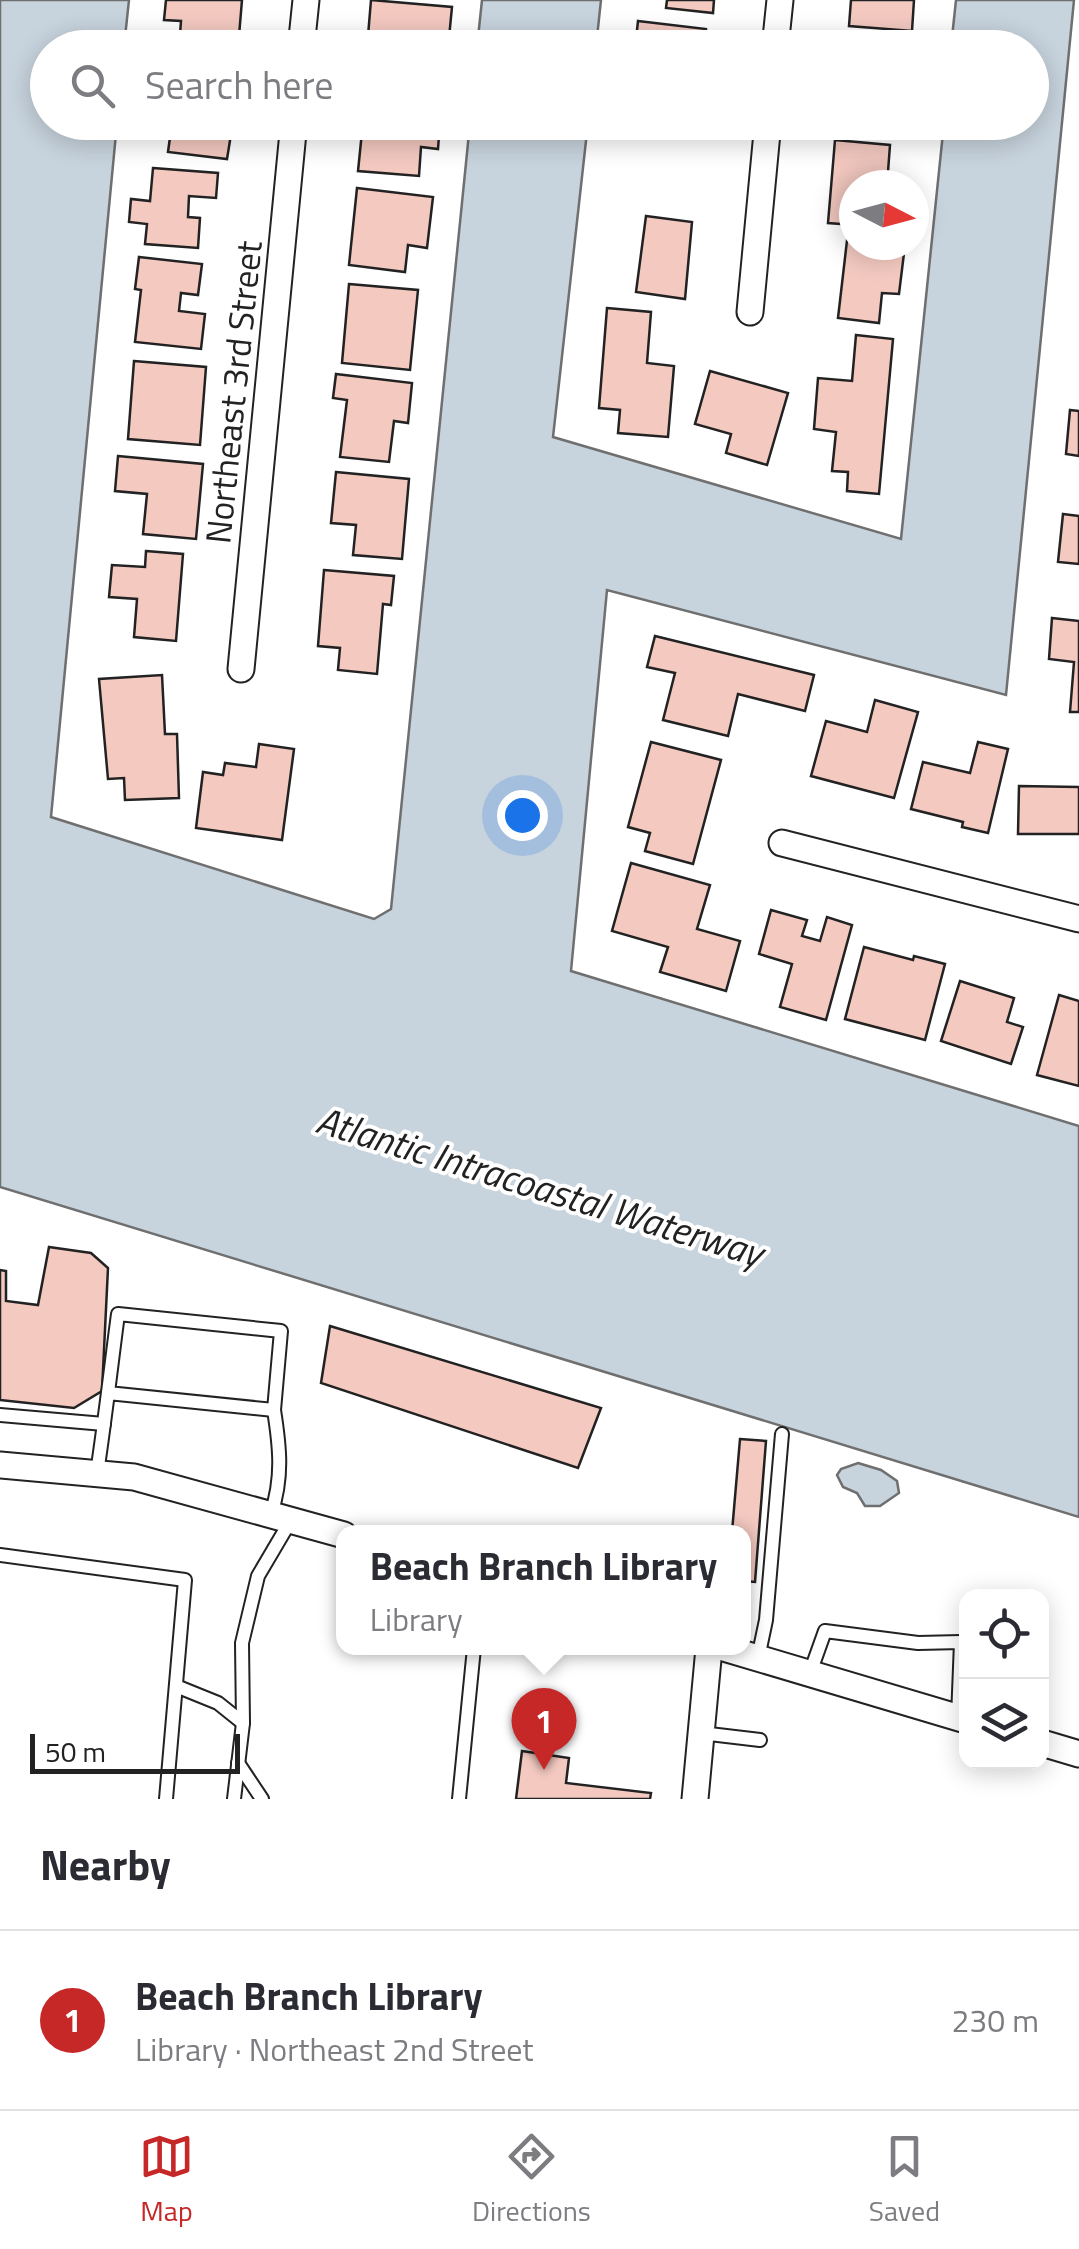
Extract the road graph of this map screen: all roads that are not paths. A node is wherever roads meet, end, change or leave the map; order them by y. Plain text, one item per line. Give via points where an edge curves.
1 (306, 0) edge
2 (780, 0) edge
3 (303, 30) edge
4 (777, 30) edge
5 (292, 140) edge
6 (766, 140) edge
7 (750, 312) dead end
8 (241, 669) dead end
9 (782, 843) dead end
10 (1079, 920) edge
11 (108, 1393) junction
12 (274, 1410) junction
13 (0, 1414) edge
14 (104, 1424) junction
15 (782, 1434) dead end
16 (0, 1464) edge
17 (98, 1473) junction
18 (281, 1517) junction
19 (336, 1533) edge
20 (0, 1555) edge
21 (473, 1655) edge
22 (708, 1655) edge
23 (748, 1655) edge
24 (758, 1658) junction
25 (810, 1673) junction
26 (961, 1679) edge
27 (176, 1686) junction
28 (959, 1718) edge
29 (243, 1723) junction
30 (701, 1733) junction
31 (760, 1740) dead end
32 (1049, 1745) edge
33 (1079, 1754) edge
34 (238, 1763) junction
35 (166, 1799) edge
36 (234, 1799) edge
37 (262, 1799) edge
38 (458, 1799) edge
39 (695, 1799) edge

1 - 3 street
2 - 4 street
5 - 8 street, Northeast 3rd Street
6 - 7 street
9 - 10 street
11 - 12 lane
11 - 12 lane via 118,1314 218,1324 281,1331
11 - 14 lane
12 - 18 lane
13 - 14 lane
14 - 17 lane
15 - 24 lane
16 - 17 street
17 - 18 street
18 - 19 street
18 - 29 lane via 242,1642
20 - 27 lane via 185,1580
21 - 38 lane
22 - 30 street
23 - 24 street
24 - 25 street
25 - 26 lane via 825,1630 961,1642
25 - 28 street
27 - 29 lane via 218,1703
27 - 35 lane
29 - 34 lane
30 - 31 lane
30 - 39 street
32 - 33 street
34 - 36 lane
34 - 37 lane

